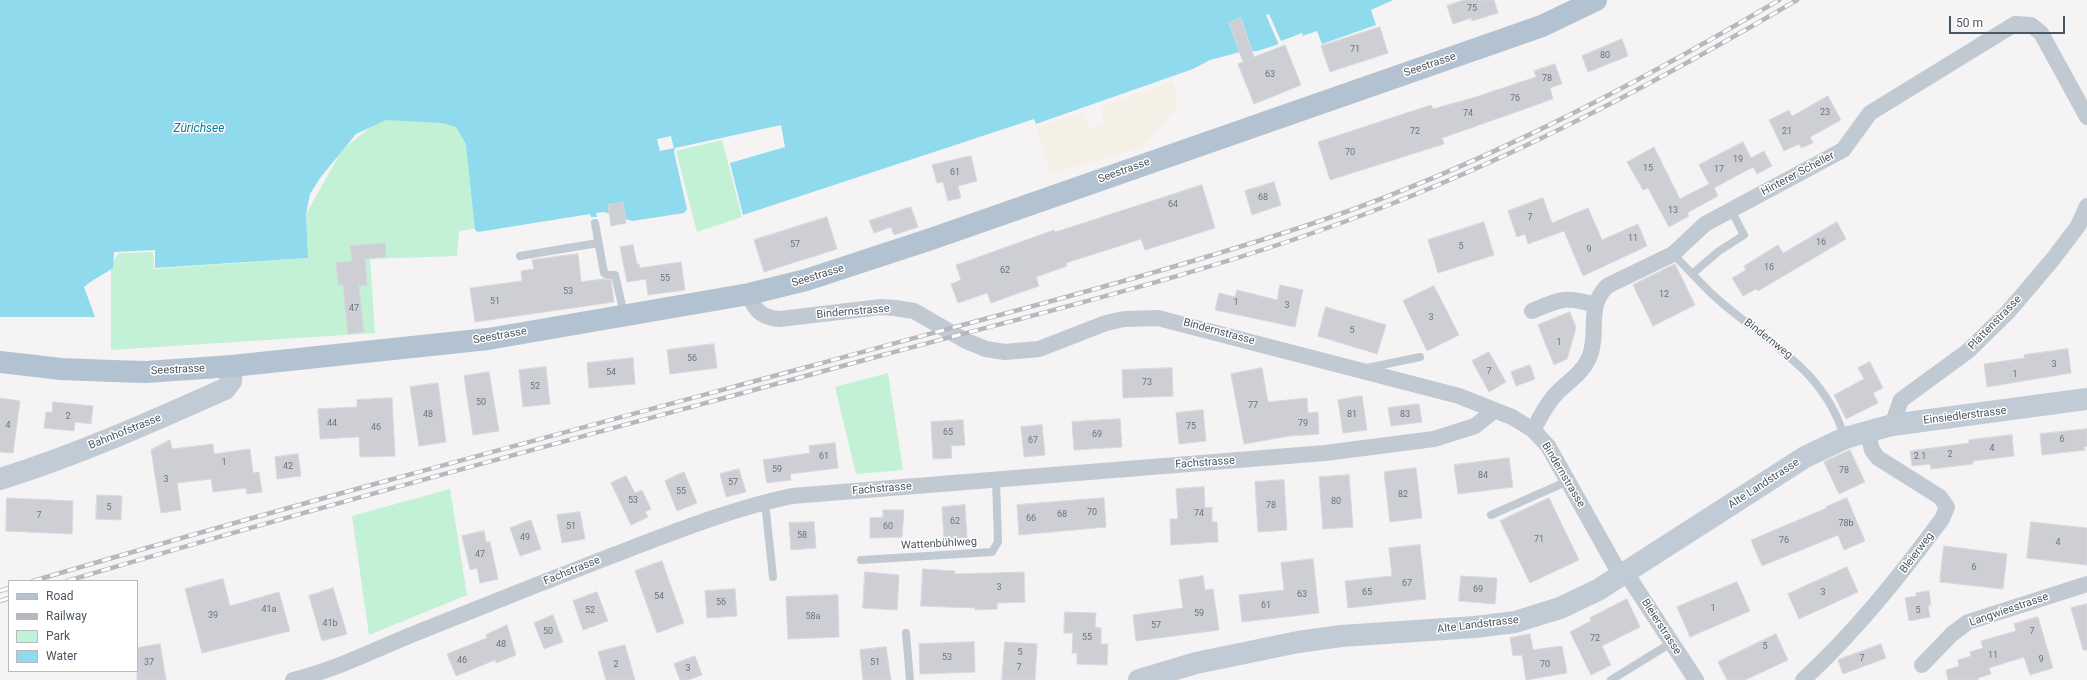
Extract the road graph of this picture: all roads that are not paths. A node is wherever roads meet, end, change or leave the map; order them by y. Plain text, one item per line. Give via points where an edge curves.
1 (1596, 0) edge
2 (2087, 117) edge
3 (2087, 206) edge
4 (1731, 210) junction
5 (595, 223) dead end
6 (598, 243) junction
7 (1673, 254) junction
8 (520, 256) dead end
9 (1692, 274) junction
10 (749, 294) junction
11 (1595, 305) junction
12 (1532, 311) dead end
13 (624, 315) junction
14 (1420, 357) dead end
15 (0, 362) edge
16 (232, 366) junction
17 (1361, 370) junction
18 (2087, 400) edge
19 (1495, 410) junction
20 (1892, 425) junction
21 (1533, 430) junction
22 (1868, 430) junction
23 (1845, 438) junction
24 (0, 479) edge
25 (996, 479) junction
26 (1568, 481) junction
27 (765, 502) junction
28 (1491, 515) dead end
29 (861, 560) dead end
30 (1623, 575) junction
31 (773, 576) dead end
32 (2087, 584) edge
33 (906, 633) dead end
34 (1671, 643) junction
35 (1922, 665) dead end
36 (1808, 676) edge
37 (293, 680) edge
38 (910, 680) edge
39 (1139, 680) edge
40 (1611, 680) edge
41 (1696, 680) edge

1 - 10 main road, Seestrasse via 1535,29 932,239 806,280
2 - 4 street, Hinterer Scheller via 2041,33 2031,26 2015,24 1870,113 1843,150
3 - 20 street, Plattenstrasse via 2078,226 2008,312 1968,351 1901,400
4 - 7 street, Hinterer Scheller via 1696,231
4 - 9 lane via 1744,235 1719,251
5 - 6 lane
6 - 8 lane
6 - 13 lane via 604,273 615,275
7 - 9 lane, Bindernweg
7 - 11 street, Hinterer Scheller via 1613,282 1602,292
9 - 23 lane, Bindernweg via 1713,296 1794,359 1821,389 1841,424
10 - 13 main road, Seestrasse
10 - 17 street, Bindernstrasse via 756,310 767,318 780,319 881,307 914,311 966,340 986,349 1005,352 1039,349 1106,323 1124,319 1158,318
11 - 12 street via 1579,300 1562,299
11 - 21 street, Hinterer Scheller via 1592,318 1594,339 1589,359 1579,374 1551,400
13 - 16 main road, Seestrasse via 477,340
14 - 17 lane
15 - 16 main road, Seestrasse via 61,369 146,372
16 - 24 main road, Bahnhofstrasse via 231,381 225,388 140,427 42,466
17 - 19 street, Bindernstrasse via 1459,396
18 - 20 main road, Einsiedlerstrasse
19 - 21 street, Bindernstrasse
19 - 25 street, Fachstrasse via 1475,426 1434,440 1325,453
20 - 22 main road, Einsiedlerstrasse
21 - 26 street, Bindernstrasse via 1548,446
22 - 23 main road, Einsiedlerstrasse
22 - 36 street, Bleierweg via 1872,450 1878,458 1940,497 1946,507 1942,520 1876,605
23 - 30 main road, Alte Landstrasse via 1805,457
25 - 27 street, Fachstrasse via 792,496
25 - 29 lane, Wattenbühlweg via 998,542 992,552
26 - 28 lane
26 - 30 street, Bindernstrasse
27 - 31 lane
27 - 37 street, Fachstrasse via 738,509 637,546 339,665
30 - 34 street, Bleierstrasse
30 - 39 main road, Alte Landstrasse via 1560,608 1515,622 1341,636 1298,642 1196,663
32 - 35 street, Langwiesstrasse via 1968,622 1952,634
33 - 38 lane
34 - 40 lane
34 - 41 street, Bleierstrasse

